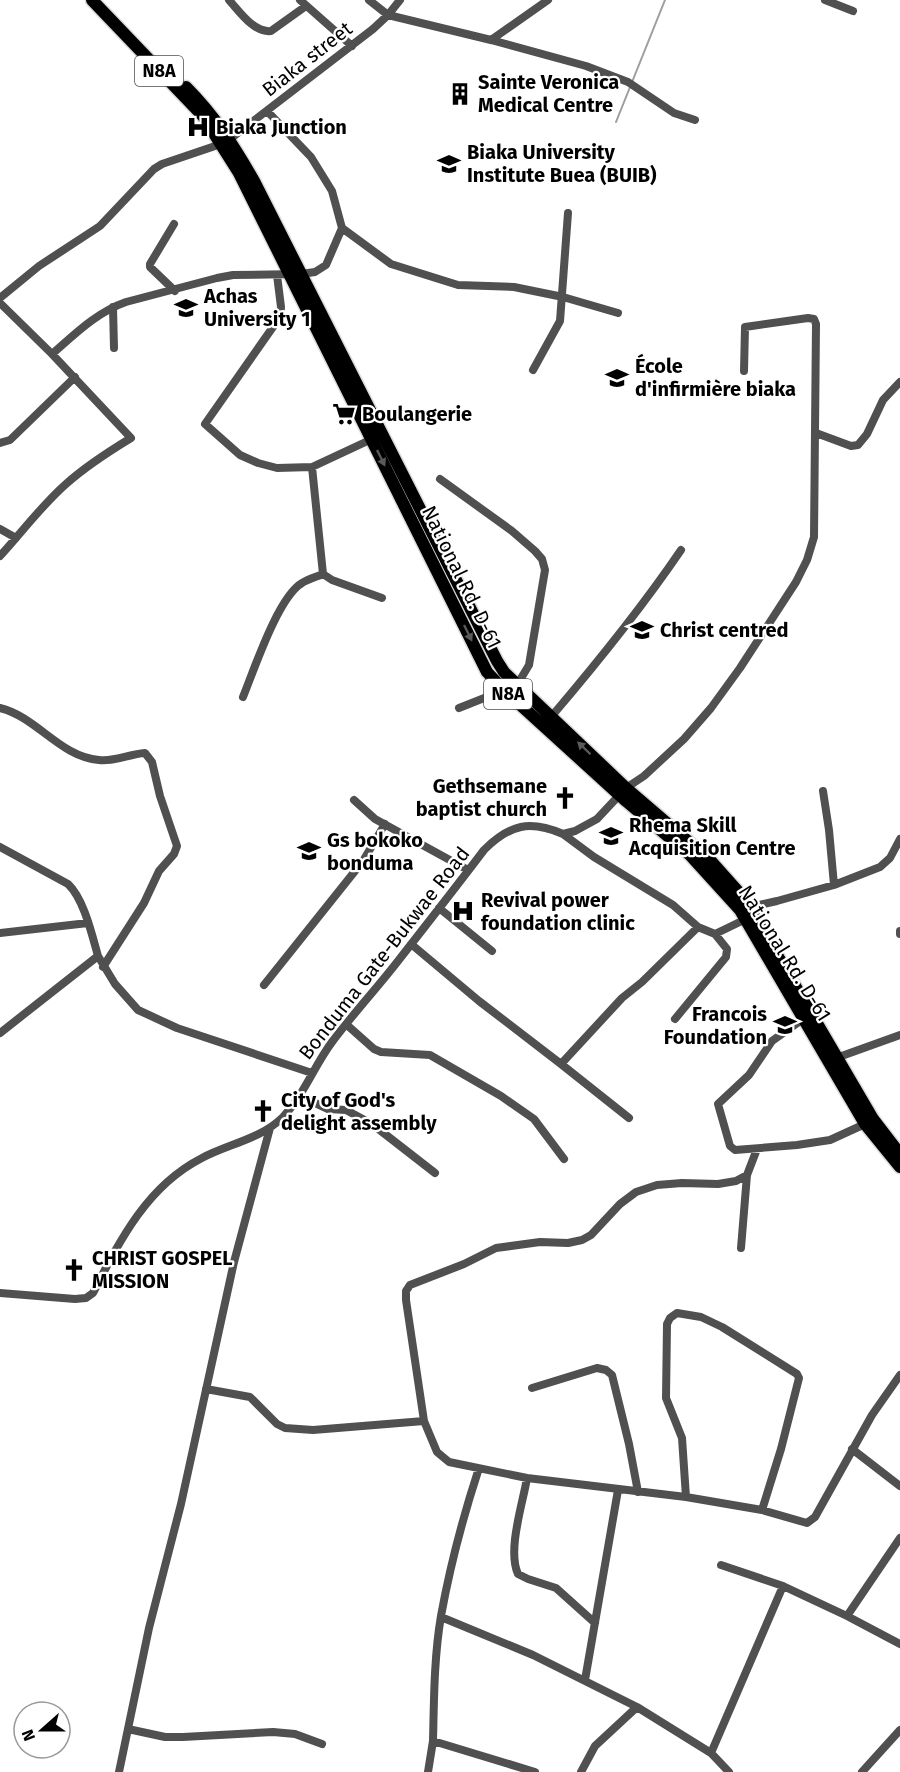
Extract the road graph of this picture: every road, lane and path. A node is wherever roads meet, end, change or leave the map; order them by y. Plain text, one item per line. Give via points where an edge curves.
1 (92, 0) edge
2 (102, 0) edge
3 (229, 0) edge
4 (369, 0) edge
5 (400, 0) edge
6 (549, 0) edge
7 (825, 0) edge
8 (303, 3) edge
9 (853, 11) dead end
10 (388, 15) junction
11 (491, 40) junction
12 (352, 46) junction
13 (267, 111) junction
14 (695, 120) dead end
15 (226, 142) junction
16 (568, 213) dead end
17 (174, 224) dead end
18 (342, 228) junction
19 (289, 274) junction
20 (175, 291) junction
21 (563, 297) junction
22 (0, 298) edge
23 (0, 303) edge
24 (113, 307) junction
25 (618, 313) dead end
26 (114, 348) dead end
27 (52, 354) junction
28 (533, 370) dead end
29 (744, 371) dead end
30 (75, 377) junction
31 (900, 382) edge
32 (816, 433) junction
33 (372, 439) junction
34 (0, 443) edge
35 (312, 467) junction
36 (441, 478) dead end
37 (0, 529) edge
38 (16, 538) junction
39 (681, 550) dead end
40 (0, 556) edge
41 (323, 574) junction
42 (382, 598) dead end
43 (518, 685) junction
44 (504, 690) junction
45 (243, 697) dead end
46 (0, 708) edge
47 (459, 708) dead end
48 (551, 717) junction
49 (622, 791) junction
50 (823, 791) dead end
51 (354, 800) dead end
52 (385, 824) junction
53 (563, 834) junction
54 (900, 839) edge
55 (0, 847) edge
56 (468, 870) junction
57 (834, 885) junction
58 (439, 908) junction
59 (748, 913) junction
60 (88, 923) junction
61 (698, 927) junction
62 (0, 933) edge
63 (715, 934) junction
64 (411, 944) junction
65 (492, 951) dead end
66 (98, 956) junction
67 (103, 967) junction
68 (264, 985) dead end
69 (675, 1018) dead end
70 (803, 1019) junction
71 (347, 1025) junction
72 (0, 1033) edge
73 (900, 1035) edge
74 (836, 1058) junction
75 (561, 1064) junction
76 (312, 1073) junction
77 (300, 1095) junction
78 (629, 1118) dead end
79 (865, 1124) junction
80 (270, 1128) junction
81 (757, 1149) junction
82 (900, 1154) edge
83 (564, 1159) dead end
84 (900, 1167) edge
85 (435, 1173) dead end
86 (747, 1175) junction
87 (741, 1248) dead end
88 (0, 1293) edge
89 (900, 1375) edge
90 (532, 1388) dead end
91 (207, 1389) junction
92 (424, 1421) junction
93 (852, 1449) junction
94 (479, 1468) junction
95 (527, 1478) junction
96 (900, 1486) edge
97 (618, 1490) junction
98 (638, 1492) junction
99 (686, 1497) junction
100 (762, 1510) junction
101 (900, 1538) edge
102 (721, 1565) dead end
103 (783, 1586) junction
104 (847, 1616) junction
105 (441, 1617) junction
106 (595, 1623) junction
107 (900, 1644) edge
108 (585, 1680) junction
109 (637, 1707) junction
110 (128, 1729) junction
111 (900, 1730) edge
112 (433, 1741) junction
113 (322, 1744) dead end
114 (711, 1753) junction
115 (119, 1772) edge
116 (429, 1772) edge
117 (535, 1772) edge
118 (581, 1772) edge
119 (729, 1772) edge
120 (862, 1772) edge

1 - 15 highway, N8A
2 - 15 highway, N8A via 201,102
3 - 8 street via 258,30 265,32
4 - 10 street
5 - 10 street, Biaka street
6 - 11 street
7 - 9 street
8 - 12 street
10 - 11 street
10 - 12 street, Biaka street
11 - 14 street via 628,82 674,113
12 - 13 street, Biaka street
13 - 15 street, Biaka street
13 - 18 street via 311,157 326,179
15 - 19 highway, National Rd. D-61 / N8A via 254,181
15 - 22 street, Biaka street via 154,169 100,226 39,266
16 - 21 street
17 - 20 street via 150,264
18 - 19 street via 326,265 315,272
18 - 21 street via 391,264 458,285 514,287
19 - 20 street via 233,275
19 - 33 highway, National Rd. D-61 / N8A
19 - 35 street via 280,317 205,424 240,455 258,463 278,468
19 - 43 highway, National Rd. D-61 / N8A via 497,661
20 - 24 street
21 - 25 street
21 - 28 street via 560,321
23 - 27 street
24 - 26 street
24 - 27 street
27 - 30 street
29 - 32 street via 745,327 814,319
30 - 34 street via 10,440
30 - 38 street via 131,438 66,484
31 - 32 street via 883,400 858,445
32 - 49 street via 814,537 796,582 711,708 663,760
33 - 35 street
33 -> 44 highway, National Rd. D-61 / N8A via 487,672
35 - 41 street
36 - 43 street via 512,531 542,559 545,570 529,664
37 - 38 street
38 - 40 street
39 - 48 street via 597,664
41 - 42 street
41 - 45 street via 300,583 285,602 270,628
43 - 44 street
43 - 48 highway, National Rd. D-61 / N8A
44 - 47 street
44 - 49 highway, National Rd. D-61 / N8A
46 - 67 street via 20,716 79,756 111,761 145,753 152,762 177,846
49 -> 48 highway, National Rd. D-61 / N8A
49 - 53 street via 597,819
49 - 59 highway, National Rd. D-61 / N8A via 710,860
50 - 57 street
51 - 52 street
52 - 56 street
52 - 68 street via 363,861
53 - 56 street, Bonduma Gate-Bukwae Road via 533,826 508,830
53 - 61 street, Bonduma Gate-Bukwae Road via 673,905
54 - 57 street via 880,867
55 - 60 street via 73,888
56 - 58 street, Bonduma Gate-Bukwae Road
57 - 59 street
58 - 64 street, Bonduma Gate-Bukwae Road
58 - 65 street
59 - 63 street
59 - 70 highway, National Rd. D-61 / N8A
59 - 74 highway, National Rd. D-61 / N8A
60 - 62 street
60 - 66 street
61 - 63 street, Bonduma Gate-Bukwae Road
61 - 75 street via 609,1010
63 - 69 street via 727,949 726,957
64 - 71 street, Bonduma Gate-Bukwae Road
64 - 75 street
66 - 67 street
66 - 72 street
67 - 76 street via 138,1010 177,1028
70 - 79 highway, National Rd. D-61 / N8A
70 - 81 street via 772,1041 749,1075 718,1104 730,1146 735,1150
71 - 76 street, Bonduma Gate-Bukwae Road
71 - 83 street via 374,1049 430,1055 501,1096 534,1119
73 - 74 street
74 - 82 highway, National Rd. D-61 / N8A via 873,1119
75 - 78 street
76 - 77 street, Bonduma Gate-Bukwae Road
77 - 80 street, Bonduma Gate-Bukwae Road
77 - 85 street via 328,1109 346,1110 372,1124
79 - 81 street via 830,1140
79 - 84 highway, National Rd. D-61 / N8A
80 - 88 street, Bonduma Gate-Bukwae Road via 205,1157 165,1183 130,1226 93,1293 86,1298
80 - 91 street via 234,1262
81 - 86 street
86 - 87 street
86 - 92 street via 718,1184 657,1185 636,1192 582,1240 496,1248 410,1285 406,1300
89 - 93 street
90 - 98 street via 597,1368 612,1375
91 - 92 street via 250,1397 285,1428 313,1430
91 - 110 street
92 - 94 street via 437,1452 449,1462
93 - 96 street
93 - 100 street via 812,1521 807,1523
94 - 95 street
94 - 105 street via 461,1524
95 - 97 street
95 - 106 street via 516,1536 514,1561 518,1574 556,1588
97 - 98 street
97 - 106 street
98 - 99 street
99 - 100 street
99 - 100 street via 682,1438 666,1398 667,1324 677,1313 701,1317 722,1327 799,1378
101 - 104 street
102 - 103 street
103 - 104 street
103 - 114 street
104 - 107 street
105 - 108 street
105 - 112 street
106 - 108 street
108 - 109 street
109 - 114 street
109 - 118 street via 595,1746
110 - 113 street via 165,1737 273,1732 295,1734
110 - 115 street
111 - 120 street
112 - 116 street
112 - 117 street
114 - 119 street

